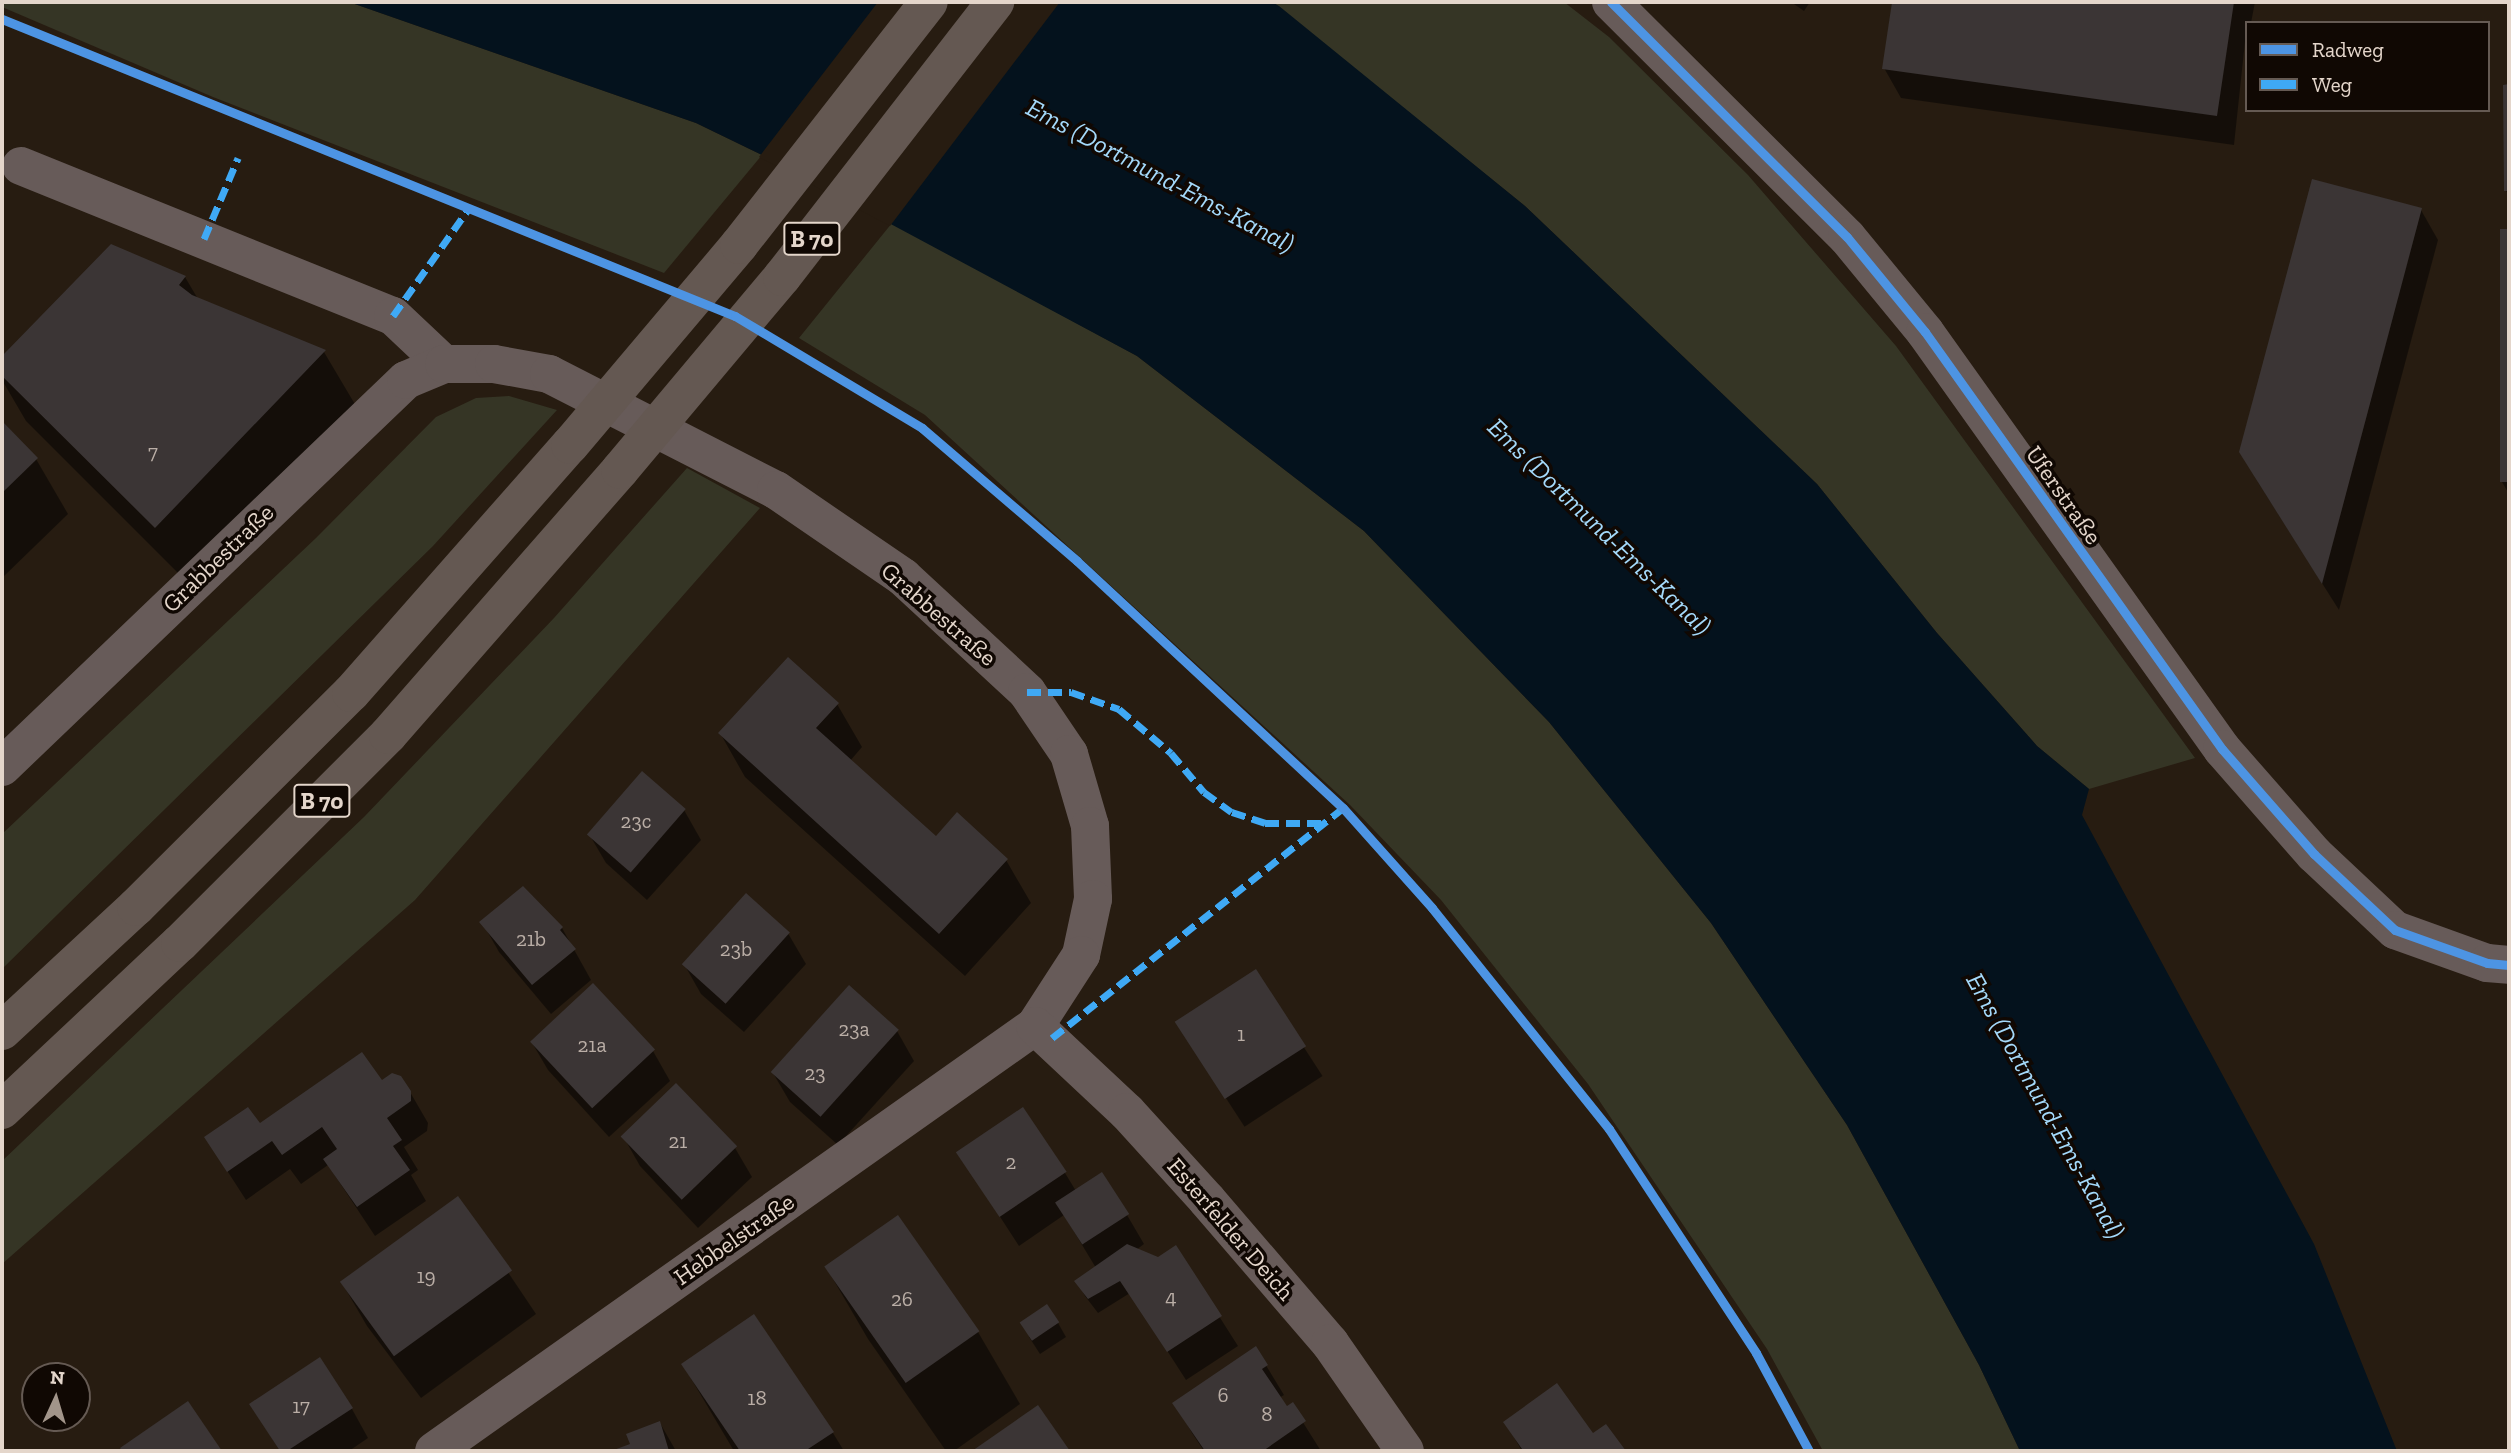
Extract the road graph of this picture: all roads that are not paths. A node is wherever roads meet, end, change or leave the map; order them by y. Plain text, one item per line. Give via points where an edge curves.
1 (929, 2) edge
2 (995, 2) edge
3 (1611, 2) edge
4 (22, 166) dead end
5 (444, 364) junction
6 (2, 767) edge
7 (2509, 965) edge
8 (1035, 1026) junction
9 (2, 1031) edge
10 (2, 1110) edge
11 (476, 1438) edge
12 (434, 1451) edge
13 (1405, 1451) edge

1 - 9 highway, B 70, bridge via 739,245 351,693 136,907
2 - 10 highway, B 70, bridge via 782,276 621,470 388,735 180,943
3 - 7 street, Uferstraße via 1847,237 1925,332 2222,750 2314,854 2395,930 2487,963
4 - 5 street via 393,316
5 - 6 street, Grabbestraße via 406,380 376,406
5 - 8 street, Grabbestraße via 494,364 550,374 776,491 903,577 1027,692 1069,754 1090,827 1093,899 1081,955
8 - 11 street, Hebbelstraße
8 - 13 street, Esterfelder Deich via 1127,1112 1207,1200 1331,1343
11 - 12 street, Hebbelstraße

